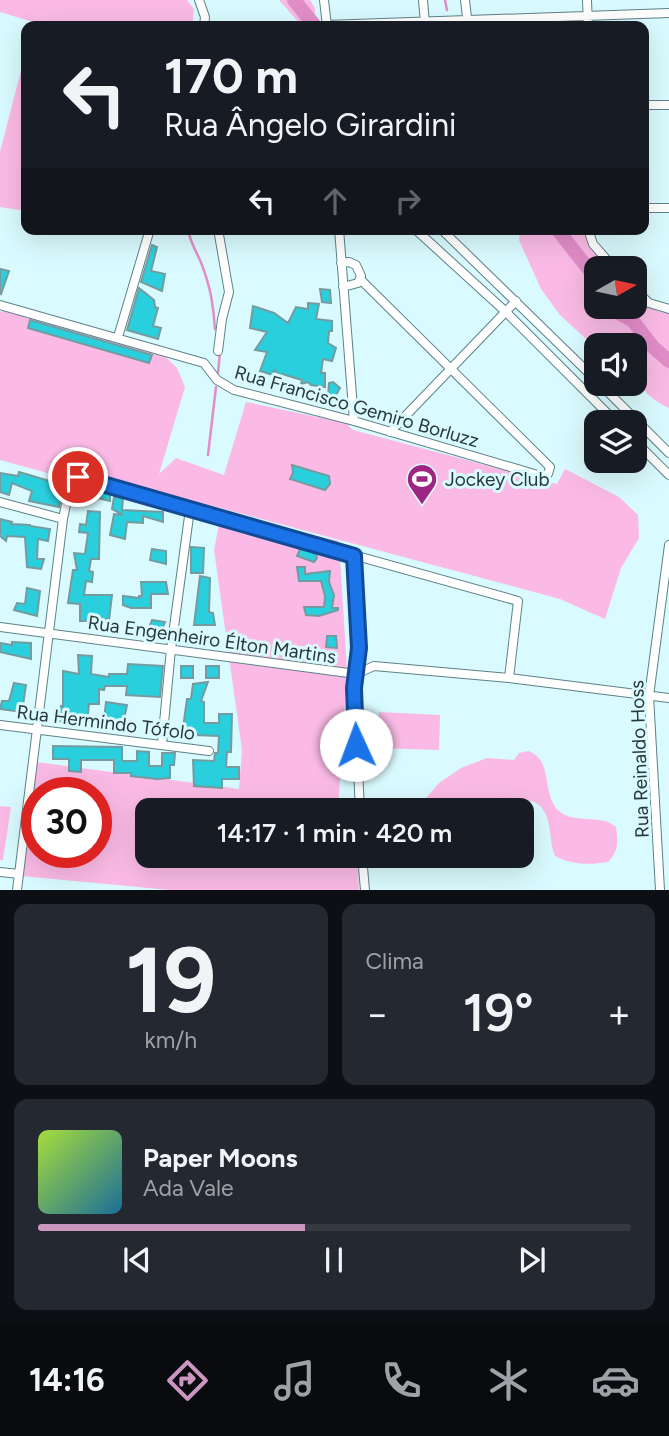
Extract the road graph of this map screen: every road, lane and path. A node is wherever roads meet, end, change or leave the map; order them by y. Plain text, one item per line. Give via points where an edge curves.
1 (199, 0) edge
2 (324, 0) edge
3 (423, 0) edge
4 (465, 0) edge
5 (587, 0) edge
6 (669, 13) edge
7 (588, 15) junction
8 (205, 21) edge
9 (326, 21) edge
10 (425, 21) edge
11 (467, 21) edge
12 (497, 21) edge
13 (588, 21) edge
14 (649, 105) edge
15 (669, 105) edge
16 (649, 208) edge
17 (669, 208) edge
18 (148, 235) edge
19 (219, 235) edge
20 (339, 235) edge
21 (422, 235) edge
22 (447, 235) edge
23 (590, 235) edge
24 (604, 256) edge
25 (341, 263) junction
26 (360, 278) junction
27 (344, 287) junction
28 (516, 301) junction
29 (648, 302) edge
30 (0, 305) edge
31 (669, 309) edge
32 (506, 312) junction
33 (118, 337) junction
34 (218, 351) dead end
35 (584, 368) edge
36 (451, 369) junction
37 (612, 396) edge
38 (604, 410) edge
39 (354, 421) junction
40 (390, 432) junction
41 (647, 453) edge
42 (669, 453) edge
43 (669, 475) edge
44 (0, 502) edge
45 (190, 509) junction
46 (63, 519) junction
47 (669, 545) edge
48 (354, 556) junction
49 (0, 626) edge
50 (48, 632) junction
51 (171, 649) junction
52 (356, 674) junction
53 (509, 678) junction
54 (649, 696) junction
55 (669, 698) edge
56 (0, 725) edge
57 (37, 729) junction
58 (162, 744) junction
59 (209, 751) dead end
60 (359, 798) edge
61 (363, 868) edge
62 (0, 872) edge
63 (19, 874) junction
64 (16, 890) edge
65 (365, 890) edge
66 (660, 890) edge

1 - 8 street
2 - 9 street
3 - 10 street
4 - 11 street
5 - 7 street
6 - 7 street
7 - 12 street
7 - 13 street
14 - 15 street
16 - 17 street
18 - 33 street
19 - 34 street via 229,292
20 - 25 street
21 - 32 street
22 - 28 street
23 - 24 street
25 - 26 street via 356,265
25 - 27 street
26 - 27 street via 355,285
26 - 36 street
27 - 39 street
28 - 32 street
28 - 35 street
29 - 31 street
30 - 33 street, Rua Francisco Gemiro Borluzz
32 - 36 street
32 - 38 street
33 - 39 street, Rua Francisco Gemiro Borluzz via 204,363 217,380 234,390
36 - 40 street
36 - 40 street, Rua Francisco Gemiro Borluzz via 550,471 541,476
37 - 42 street
39 - 40 street, Rua Francisco Gemiro Borluzz
41 - 43 street
44 - 46 street
45 - 46 street via 74,477
45 - 48 street
45 - 51 street
46 - 50 street
47 - 54 street, Rua Reinaldo Hoss
48 - 52 street
48 - 53 street via 518,601
49 - 50 street, Rua Engenheiro Élton Martins
50 - 51 street, Rua Engenheiro Élton Martins
50 - 57 street
51 - 52 street, Rua Engenheiro Élton Martins
51 - 58 street
52 - 53 street, Rua Engenheiro Élton Martins via 374,666
52 - 60 street
53 - 54 street, Rua Engenheiro Élton Martins
54 - 55 street, Rua Engenheiro Élton Martins
54 - 66 street, Rua Reinaldo Hoss
56 - 57 street, Rua Hermindo Tófolo
57 - 58 street, Rua Hermindo Tófolo
57 - 63 street
58 - 59 street, Rua Hermindo Tófolo
61 - 65 street
62 - 63 street
63 - 64 street

